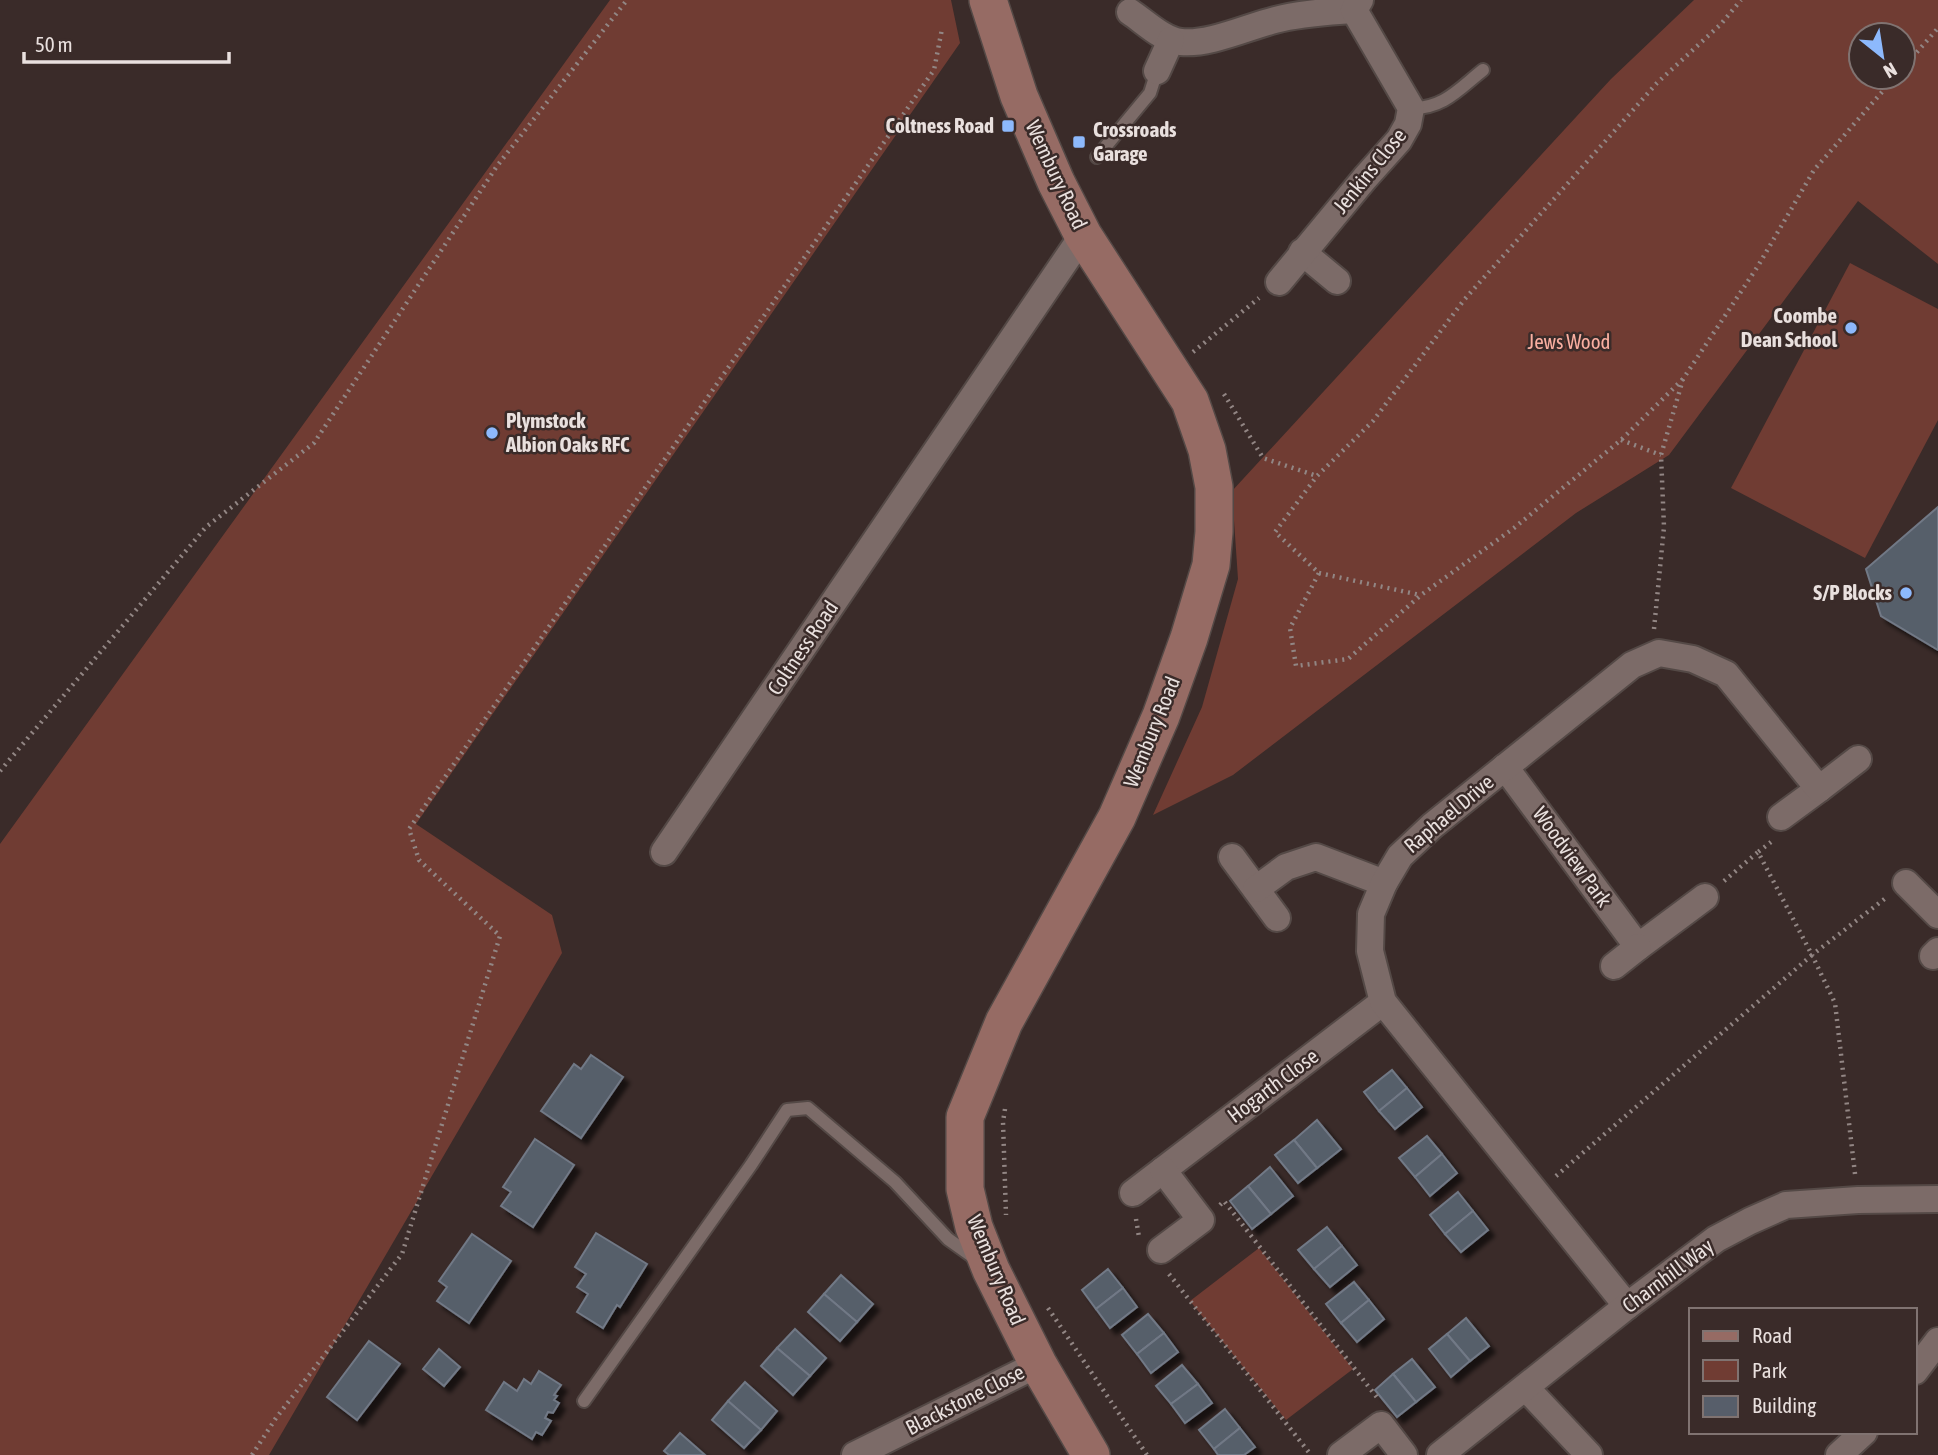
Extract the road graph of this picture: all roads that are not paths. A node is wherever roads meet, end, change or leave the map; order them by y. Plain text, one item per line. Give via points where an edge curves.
1 (988, 0) edge
2 (1357, 5) edge
3 (1135, 6) edge
4 (1171, 40) junction
5 (1483, 70) dead end
6 (1157, 71) joint
7 (1411, 108) junction
8 (1097, 157) dead end
9 (1083, 235) junction
10 (1302, 252) junction
11 (1337, 281) dead end
12 (1279, 282) road end
13 (1858, 759) dead end
14 (1505, 766) junction
15 (1819, 789) junction
16 (1782, 817) road end
17 (664, 852) dead end
18 (1232, 857) dead end
19 (1384, 883) junction
20 (1906, 883) road end
21 (1256, 889) junction
22 (1705, 897) road end
23 (1938, 915) edge
24 (1278, 918) dead end
25 (1639, 947) junction
26 (1614, 967) dead end
27 (1383, 1002) junction
28 (1163, 1170) junction
29 (1133, 1193) road end
30 (1938, 1199) edge
31 (1156, 1254) road end
32 (991, 1270) junction
33 (1627, 1306) junction
34 (1938, 1341) edge
35 (1038, 1364) junction
36 (1917, 1368) edge
37 (1526, 1388) junction
38 (584, 1401) dead end
39 (1862, 1434) edge
40 (855, 1455) edge
41 (1091, 1455) edge
42 (1341, 1455) edge
43 (1404, 1455) edge
44 (1440, 1455) edge
45 (1590, 1455) edge
46 (1839, 1455) edge

1 - 9 street, Wembury Road via 1019,96
2 - 4 street, Jenkins Close via 1203,40
2 - 7 street, Jenkins Close
3 - 4 street
4 - 6 street
5 - 7 lane via 1436,106
6 - 8 lane via 1150,93
7 - 10 street, Jenkins Close via 1399,140
9 - 17 street, Coltness Road
9 - 32 street, Wembury Road via 1190,360 1190,401 1208,450 1214,487 1211,565 1161,716 1122,804 1004,1022 965,1117 965,1189
10 - 11 street
10 - 12 street, Jenkins Close
13 - 15 street
14 - 15 street, Raphael Drive via 1632,665 1660,653 1693,659 1726,674
14 - 19 street, Raphael Drive via 1400,856
14 - 25 street, Woodview Park
15 - 16 street
18 - 21 street
19 - 21 street via 1316,857 1286,867
19 - 27 street, Raphael Drive via 1371,914 1370,951
20 - 23 street
21 - 24 street
22 - 25 street
25 - 26 street
27 - 28 street, Hogarth Close
27 - 33 street, Raphael Drive
28 - 29 street, Hogarth Close
28 - 31 street via 1201,1220
30 - 33 street, Charnhill Way via 1786,1205 1716,1240
32 - 35 street, Wembury Road
32 - 38 lane via 948,1239 895,1182 808,1108 787,1110
33 - 37 street, Charnhill Way
34 - 36 street
35 - 40 street, Blackstone Close
35 - 41 street, Wembury Road
37 - 44 street, Charnhill Way
37 - 45 street
39 - 46 street
42 - 43 street via 1381,1425

